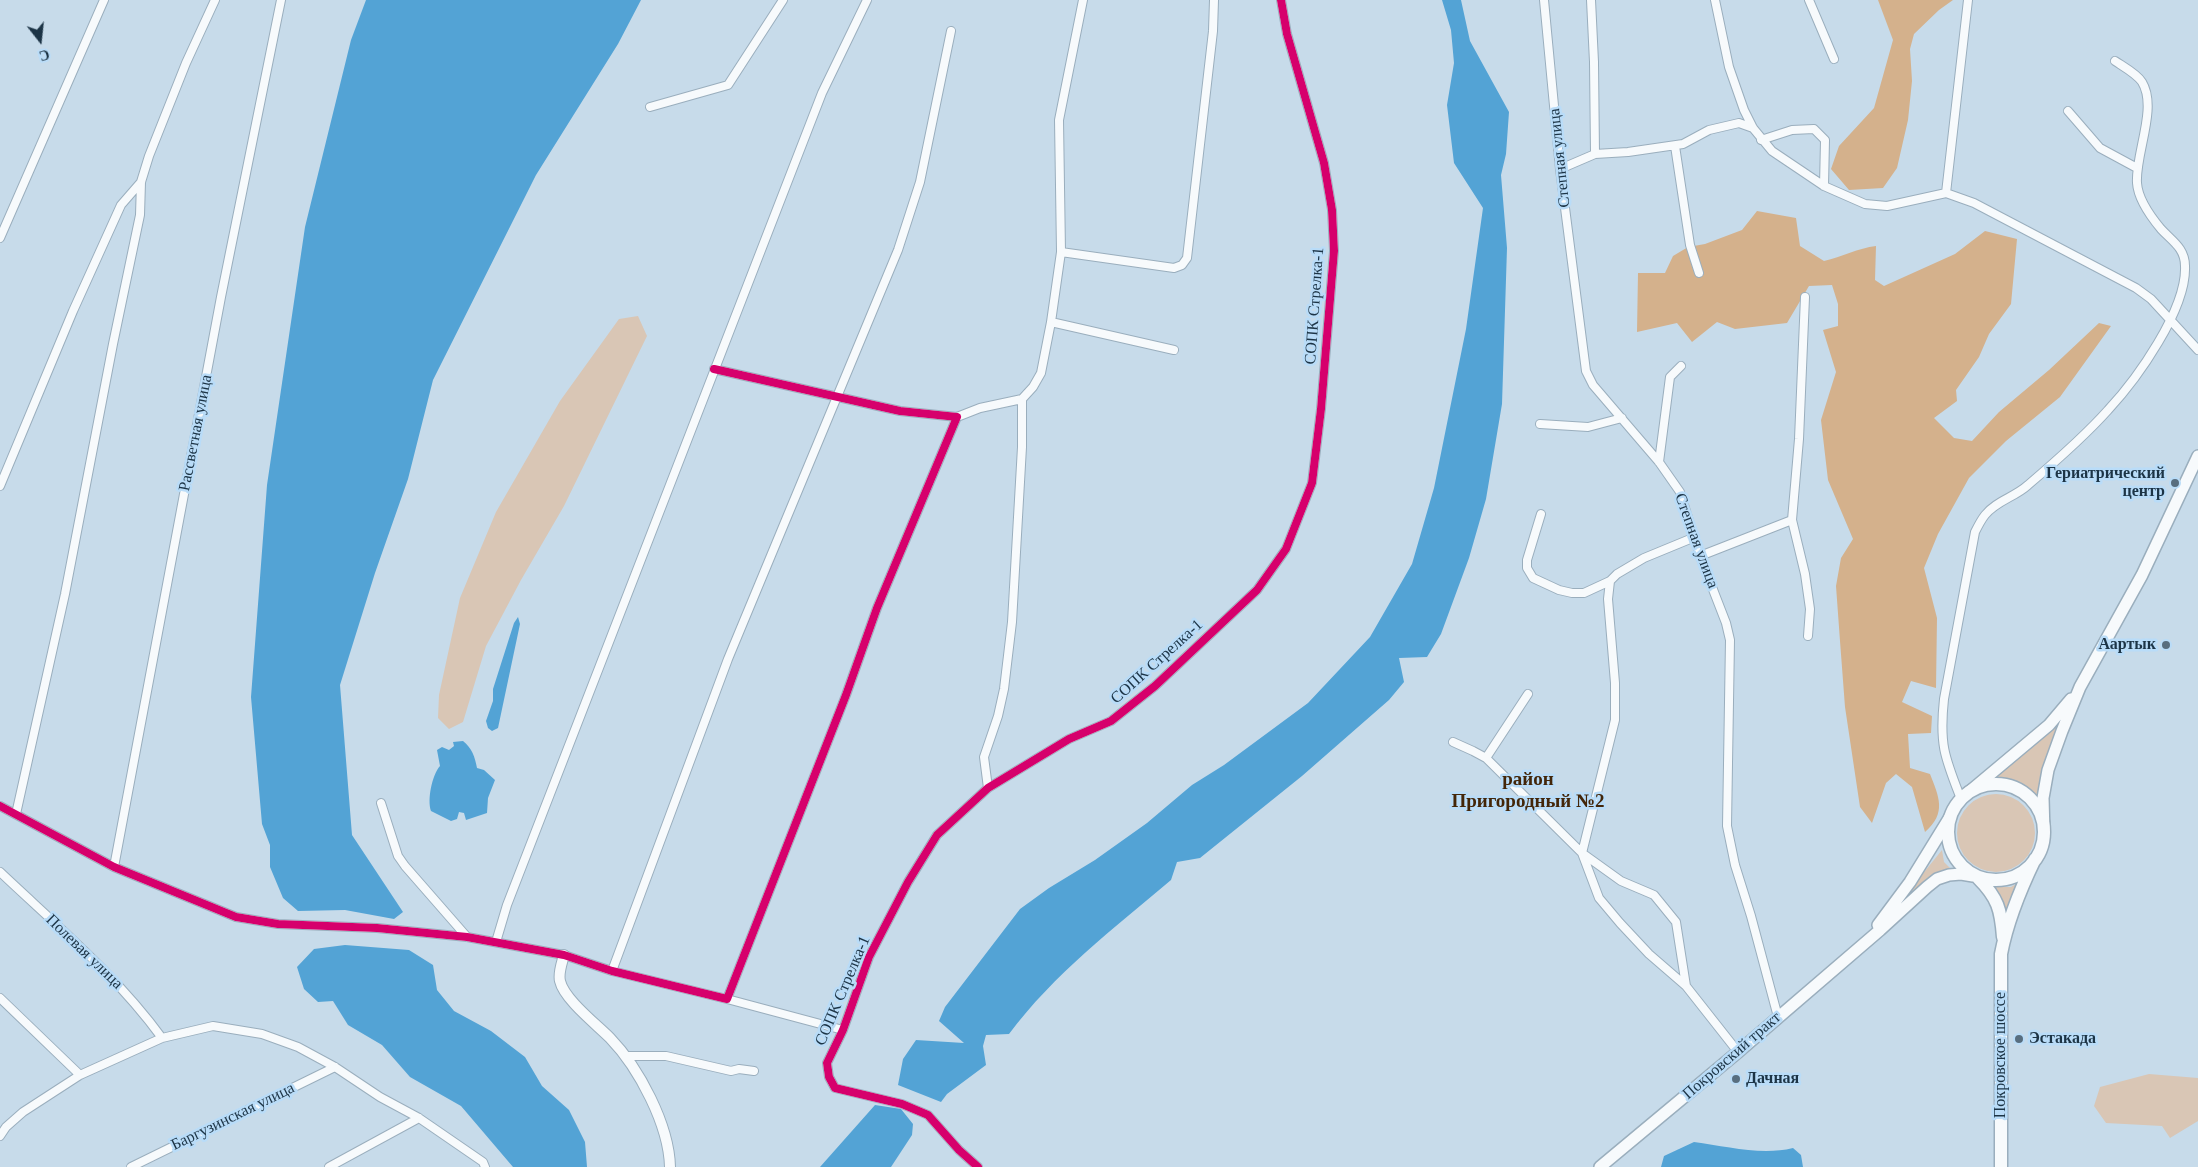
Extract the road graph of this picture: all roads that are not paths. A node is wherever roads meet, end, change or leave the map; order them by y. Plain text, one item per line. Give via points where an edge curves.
1 (104, 0) edge
2 (215, 0) edge
3 (281, 0) edge
4 (783, 0) edge
5 (867, 0) edge
6 (1083, 0) edge
7 (1214, 0) edge
8 (1281, 0) edge
9 (1544, 0) edge
10 (1591, 0) edge
11 (1715, 0) edge
12 (1809, 0) edge
13 (1968, 0) edge
14 (951, 31) dead end
15 (1834, 59) dead end
16 (2116, 62) dead end
17 (650, 107) dead end
18 (2068, 110) dead end
19 (1753, 128) junction
20 (1761, 140) junction
21 (1675, 146) junction
22 (1595, 154) junction
23 (2137, 168) junction
24 (1560, 169) junction
25 (141, 182) junction
26 (1824, 186) junction
27 (1946, 193) junction
28 (0, 238) edge
29 (1061, 252) junction
30 (1699, 273) dead end
31 (1805, 297) dead end
32 (2171, 320) junction
33 (1051, 322) junction
34 (1174, 350) dead end
35 (2198, 350) edge
36 (1681, 366) dead end
37 (714, 368) junction
38 (838, 396) junction
39 (1022, 400) junction
40 (957, 417) junction
41 (1622, 418) junction
42 (1540, 424) dead end
43 (2198, 456) edge
44 (1659, 462) junction
45 (0, 486) edge
46 (1541, 514) dead end
47 (1792, 520) junction
48 (1695, 537) junction
49 (1700, 556) junction
50 (1610, 581) junction
51 (1808, 636) dead end
52 (2080, 687) junction
53 (1528, 694) dead end
54 (1453, 742) dead end
55 (1486, 758) junction
56 (988, 788) junction
57 (1965, 796) junction
58 (381, 803) dead end
59 (0, 806) edge
60 (16, 814) junction
61 (1950, 816) junction
62 (2044, 833) junction
63 (1582, 854) junction
64 (2035, 859) junction
65 (114, 868) junction
66 (0, 872) edge
67 (1976, 877) junction
68 (467, 937) junction
69 (496, 942) junction
70 (2003, 942) junction
71 (1863, 944) junction
72 (564, 955) junction
73 (612, 971) junction
74 (1686, 986) junction
75 (0, 998) edge
76 (727, 999) junction
77 (1778, 1017) junction
78 (843, 1030) junction
79 (162, 1038) junction
80 (1738, 1052) junction
81 (625, 1056) junction
82 (334, 1067) junction
83 (754, 1071) dead end
84 (80, 1075) junction
85 (419, 1118) junction
86 (0, 1136) edge
87 (131, 1167) edge
88 (329, 1167) edge
89 (485, 1167) edge
90 (670, 1167) edge
91 (978, 1167) edge
92 (1600, 1167) edge
93 (2001, 1167) edge

1 - 28 street
2 - 25 street via 182,73
3 - 65 street, Рассветная улица via 221,297
4 - 17 street via 728,85
5 - 37 street via 822,94
6 - 29 street via 1059,120
7 - 29 street via 1187,258 1174,268
8 - 56 street, СОПК Стрелка-1 via 1287,34 1322,154 1332,210 1334,251 1312,483 1286,549 1258,590 1111,721 1069,739
9 - 24 street, Степная улица
10 - 22 street
11 - 19 street via 1729,68
12 - 15 street
13 - 27 street
14 - 38 street via 915,202
16 - 23 street via 2142,81 2147,94 2146,121
18 - 23 street via 2100,148
19 - 20 street
19 - 21 street via 1739,122 1709,130
20 - 26 street
20 - 26 street via 1792,130 1814,129 1825,140
21 - 22 street
21 - 30 street via 1690,245
22 - 24 street
23 - 32 street via 2137,184 2142,199 2161,230 2179,246 2184,256 2184,280
24 - 41 street, Степная улица via 1586,371 1593,385
25 - 45 street via 121,205
25 - 60 street via 140,216 65,594
26 - 27 street via 1864,204 1887,206
27 - 32 street via 1974,203 2116,276 2136,288
29 - 33 street
31 - 47 street
32 - 35 street
32 - 57 street via 2130,384 2108,411 2026,487 1984,516 1975,532 1941,724 1943,752
33 - 34 street
33 - 39 street via 1041,373
36 - 44 street via 1670,377
37 - 38 street
37 - 69 street via 514,887
38 - 40 street via 900,410
38 - 73 street via 728,659
39 - 40 street via 980,408
39 - 56 street via 1012,622 1004,689 984,757
40 - 76 street via 877,608
41 - 42 street via 1588,428
41 - 44 street, Степная улица
43 - 52 main road via 2142,575
44 - 48 street, Степная улица via 1680,492
46 - 50 street via 1526,560 1526,568 1533,578 1572,593 1595,589
47 - 49 street
47 - 51 street via 1810,609
48 - 49 street, Степная улица
48 - 50 street via 1638,561
49 - 77 street, Степная улица via 1730,640 1728,826 1735,865
50 - 63 street via 1608,599 1615,720
52 - 57 main road via 2048,725
52 - 62 main road via 2048,770 2043,798
53 - 55 street
54 - 55 street
55 - 63 street
56 - 78 street, СОПК Стрелка-1 via 937,834 908,882 869,957
57 - 61 main road
57 - 62 main road via 1994,784 2019,790 2037,808
58 - 68 street via 398,856
59 - 60 street
60 - 65 street
61 - 67 main road via 1948,831 1954,858
61 - 71 main road via 1910,882
62 - 64 main road
63 - 74 street via 1599,898 1649,954
63 - 74 street via 1621,881 1654,895 1676,922
64 - 67 main road via 2024,871 2009,878 1996,881
64 - 70 main road, Покровское шоссе
65 - 68 street via 236,916 278,924 377,928
66 - 79 street, Полевая улица via 89,955 141,1009
67 - 70 main road, Покровское шоссе via 1992,892 1997,902
67 - 71 main road via 1962,874 1937,879
68 - 69 street
69 - 72 street
70 - 93 main road, Покровское шоссе via 2000,978
71 - 77 main road, Покровский тракт
72 - 73 street
72 - 81 street via 559,972 565,993
73 - 76 street
74 - 80 street
75 - 84 street
76 - 78 street
77 - 80 main road, Покровский тракт
78 - 91 street, СОПК Стрелка-1 via 827,1063 835,1088 902,1104 928,1115
79 - 82 street via 213,1026 246,1031 298,1047
79 - 84 street
80 - 92 main road, Покровский тракт
81 - 83 street via 666,1056 730,1071 739,1068
81 - 90 street via 665,1130
82 - 85 street
82 - 87 street, Баргузинская улица
84 - 86 street via 23,1112
85 - 88 street
85 - 89 street via 483,1162

